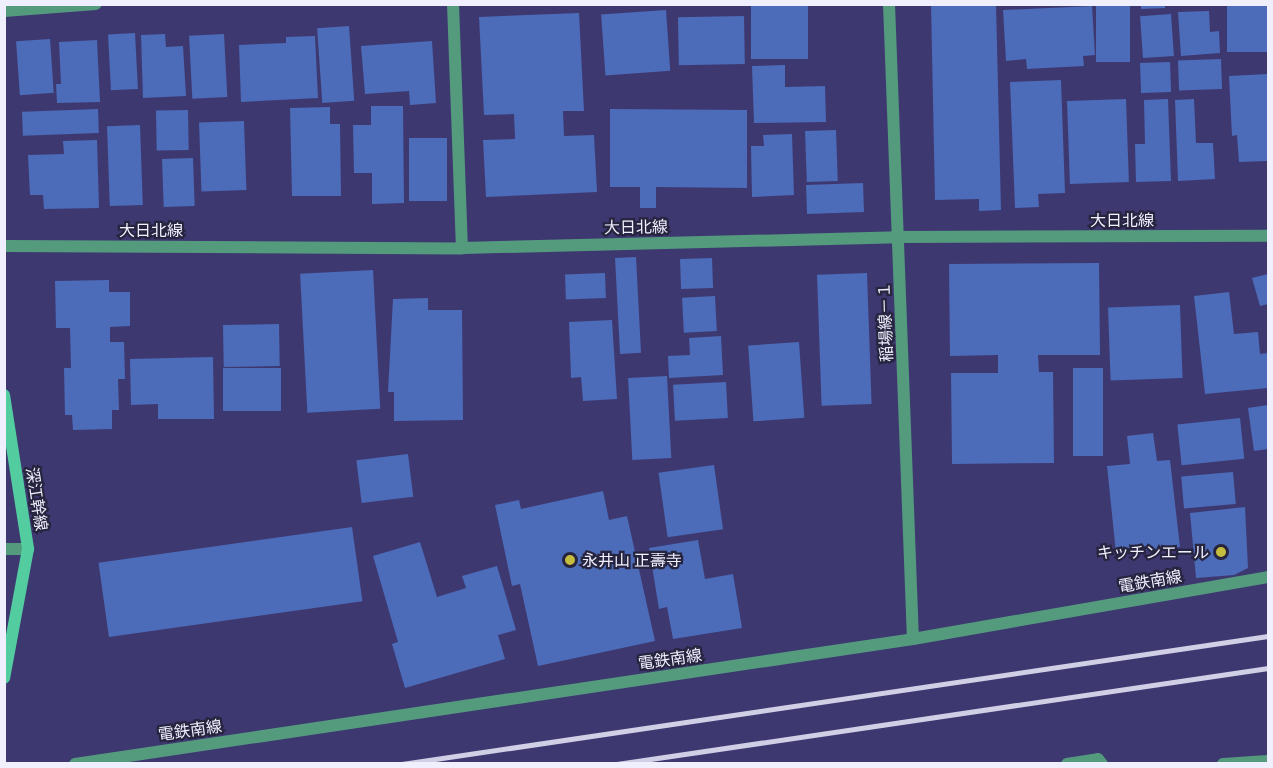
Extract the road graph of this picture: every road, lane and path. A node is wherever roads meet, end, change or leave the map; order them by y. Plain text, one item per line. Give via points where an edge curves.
1 (96, 4) edge
2 (453, 4) edge
3 (889, 4) edge
4 (4, 11) edge
5 (1269, 236) edge
6 (898, 237) junction
7 (4, 246) edge
8 (462, 248) junction
9 (4, 395) edge
10 (4, 549) edge
11 (28, 549) junction
12 (1269, 577) edge
13 (913, 639) junction
14 (4, 678) edge
15 (1269, 761) edge
16 (75, 764) edge
17 (1067, 764) edge
18 (1102, 764) edge
19 (1223, 764) edge

1 - 4 street
2 - 8 street
3 - 6 street, 稲場線－１
5 - 6 street, 大日北線
6 - 8 street, 大日北線
6 - 13 street, 稲場線－１
7 - 8 street, 大日北線
9 - 11 street, 深江幹線
10 - 11 street
11 - 14 street, 深江幹線
12 - 13 street, 電鉄南線
13 - 16 street, 電鉄南線
15 - 19 street
17 - 18 street via 1098,759

